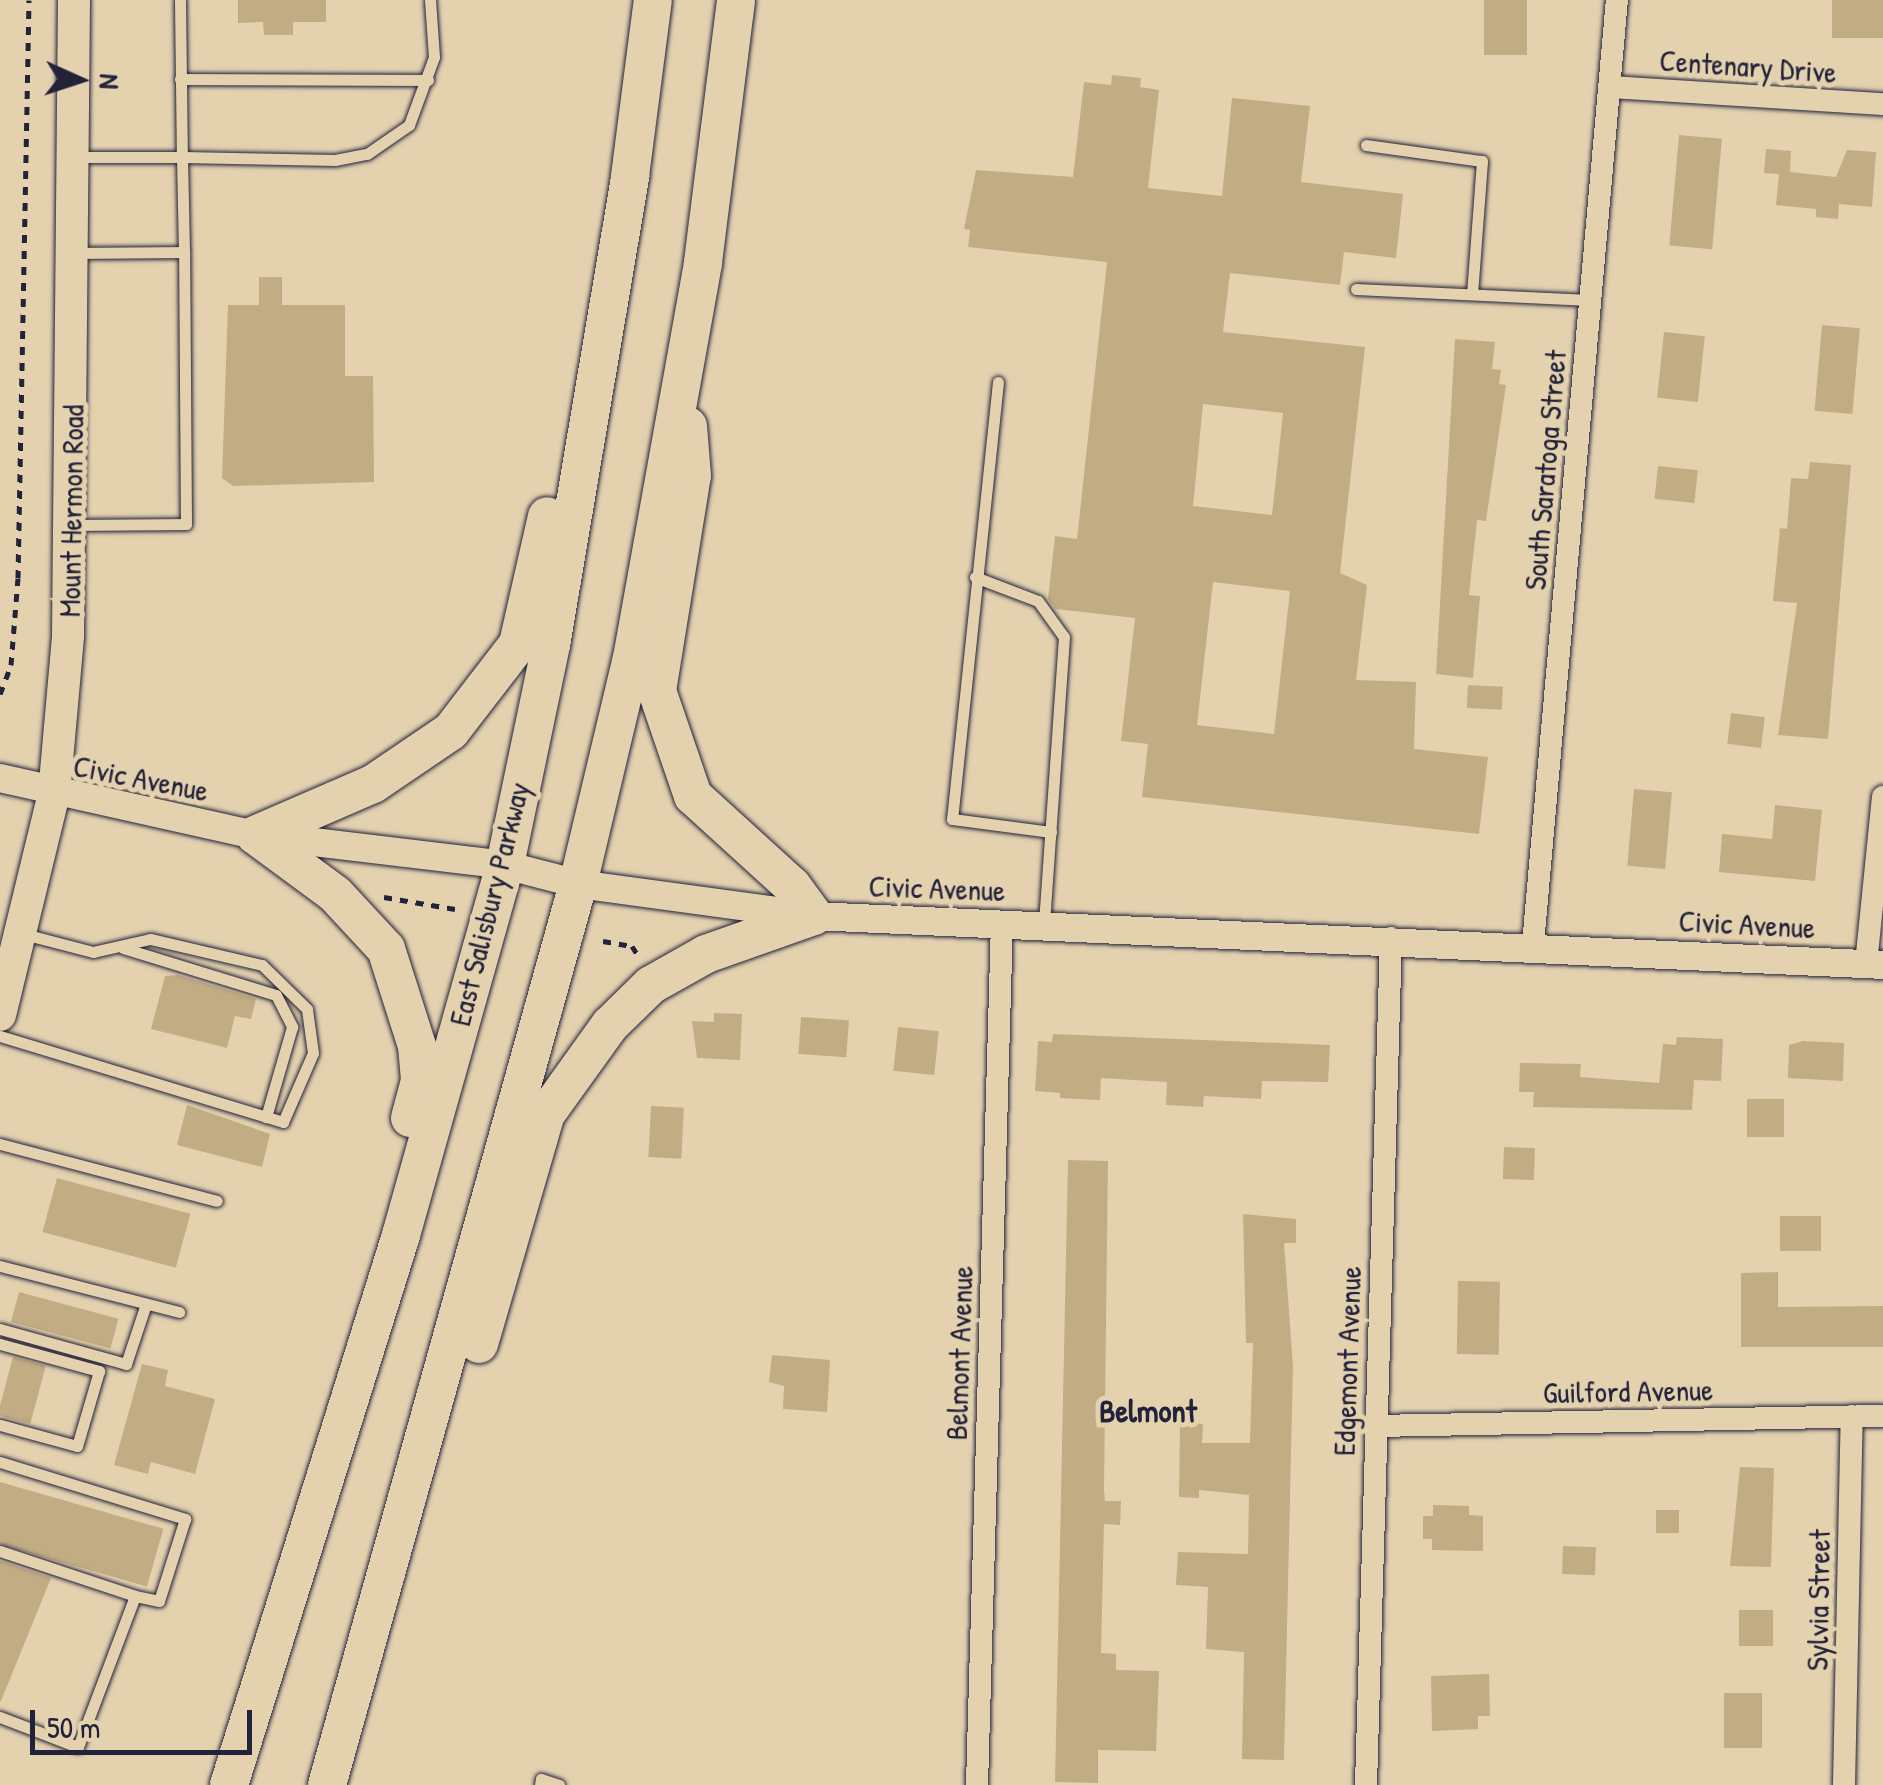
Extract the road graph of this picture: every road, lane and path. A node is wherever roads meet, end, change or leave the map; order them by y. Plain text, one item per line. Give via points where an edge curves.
1 (29, 0) edge
2 (74, 0) edge
3 (180, 0) edge
4 (430, 0) edge
5 (653, 0) edge
6 (736, 0) edge
7 (1617, 0) edge
8 (180, 79) junction
9 (428, 80) junction
10 (1610, 87) junction
11 (1883, 104) edge
12 (1366, 145) dead end
13 (73, 157) junction
14 (182, 157) junction
15 (630, 176) junction
16 (184, 252) junction
17 (74, 253) junction
18 (1356, 289) dead end
19 (1472, 294) junction
20 (1590, 300) junction
21 (684, 373) junction
22 (998, 382) dead end
23 (72, 524) junction
24 (974, 578) junction
25 (0, 694) edge
26 (0, 778) edge
27 (54, 794) junction
28 (1883, 798) edge
29 (1051, 832) junction
30 (256, 835) junction
31 (505, 865) junction
32 (578, 884) junction
33 (366, 894) dead end
34 (456, 910) dead end
35 (814, 916) junction
36 (1002, 923) junction
37 (1044, 925) junction
38 (24, 934) junction
39 (1391, 938) junction
40 (603, 941) dead end
41 (1533, 944) junction
42 (122, 948) junction
43 (1875, 964) edge
44 (647, 968) dead end
45 (0, 1016) edge
46 (0, 1036) edge
47 (266, 1117) junction
48 (0, 1144) edge
49 (218, 1201) dead end
50 (0, 1266) edge
51 (146, 1304) junction
52 (180, 1312) dead end
53 (0, 1329) edge
54 (0, 1344) edge
55 (1852, 1416) junction
56 (1883, 1416) edge
57 (0, 1425) edge
58 (1374, 1426) junction
59 (0, 1462) edge
60 (318, 1501) junction
61 (0, 1551) edge
62 (135, 1596) junction
63 (372, 1628) junction
64 (1, 1717) edge
65 (229, 1785) edge
66 (327, 1785) edge
67 (540, 1785) edge
68 (559, 1785) edge
69 (977, 1785) edge
70 (1366, 1785) edge
71 (1844, 1785) edge

1 - 25 path via 18,578 11,665
2 - 13 main road, Mount Hermon Road
3 - 8 lane
4 - 9 lane via 434,57
5 - 15 main road, East Salisbury Parkway
6 - 21 main road
7 - 10 street, South Saratoga Street
8 - 9 lane
8 - 14 lane
9 - 14 lane via 410,125 367,154 335,160
10 - 11 street, Centenary Drive
10 - 20 street, South Saratoga Street
12 - 19 lane via 1482,162
13 - 14 lane
13 - 17 main road, Mount Hermon Road
14 - 16 lane
15 - 30 main road via 588,269 539,561 518,644 451,731 406,766
15 - 31 main road, East Salisbury Parkway via 551,645
16 - 17 lane
16 - 23 lane via 186,524
17 - 23 main road, Mount Hermon Road
18 - 19 lane
19 - 20 lane
20 - 41 street, South Saratoga Street
21 - 32 main road via 632,658
21 - 35 main road via 692,476 657,691 694,796 792,886
22 - 24 lane
23 - 27 main road, Mount Hermon Road
24 - 29 lane via 1038,600 1064,638
24 - 29 lane via 952,819
26 - 27 street, Civic Avenue
27 - 30 street, Civic Avenue
27 - 38 main road, Mount Hermon Road
28 - 43 street
29 - 37 lane
30 - 31 street, Civic Avenue
30 - 60 main road via 336,894 386,948 406,1002 420,1080 337,1360
31 - 32 street, Civic Avenue
31 - 60 main road, East Salisbury Parkway
32 - 35 street, Civic Avenue
32 - 63 main road
33 - 34 path
35 - 36 street, Civic Avenue
35 - 63 main road via 706,954 651,985 610,1025 546,1114 470,1377
36 - 37 street, Civic Avenue
36 - 69 street, Belmont Avenue
37 - 39 street, Civic Avenue
38 - 42 lane via 93,952
38 - 45 main road, Mount Hermon Road
39 - 41 street, Civic Avenue
39 - 58 street, Edgemont Avenue
40 - 44 path via 632,946
41 - 43 street, Civic Avenue
42 - 47 lane via 276,995 292,1027
42 - 47 lane via 150,939 262,965 293,989 307,1009 313,1053 283,1122
46 - 47 lane
48 - 49 lane
50 - 51 lane
51 - 52 lane
51 - 53 lane via 126,1364
54 - 57 lane via 98,1371 77,1446
55 - 56 street, Guilford Avenue
55 - 58 street, Guilford Avenue
55 - 71 street, Sylvia Street
58 - 70 street, Edgemont Avenue
59 - 62 lane via 185,1519 159,1602
60 - 65 main road, East Salisbury Parkway
61 - 62 lane
62 - 64 lane via 78,1747
63 - 66 main road
67 - 68 lane via 542,1779

